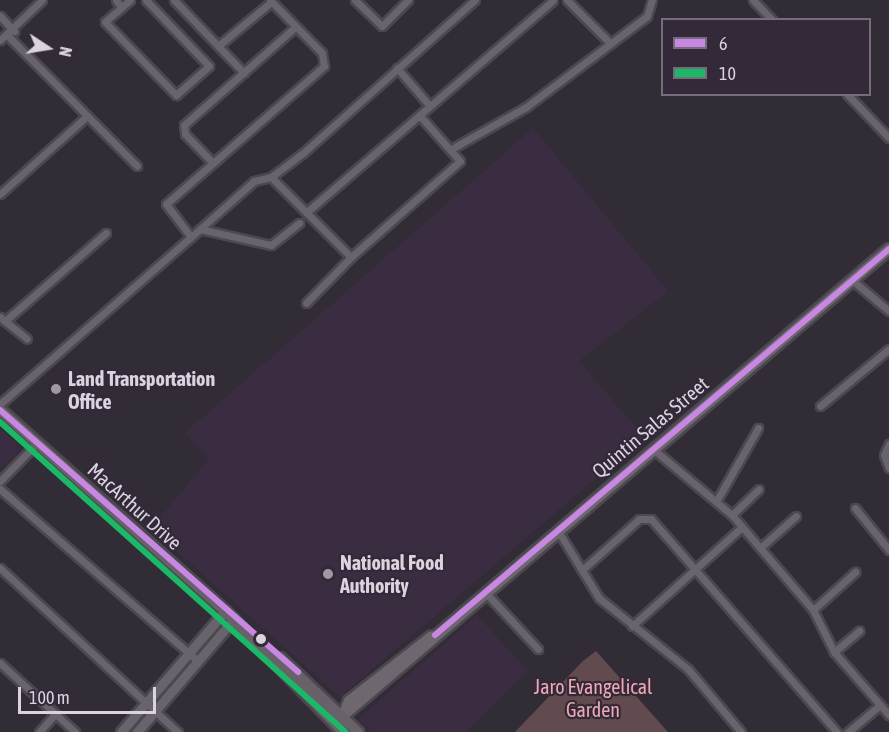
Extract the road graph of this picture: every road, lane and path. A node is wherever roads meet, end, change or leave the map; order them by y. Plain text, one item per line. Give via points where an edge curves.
1 (42, 0) edge
2 (116, 0) edge
3 (130, 0) edge
4 (146, 0) edge
5 (174, 0) edge
6 (355, 0) edge
7 (408, 0) edge
8 (475, 0) edge
9 (553, 0) edge
10 (567, 0) edge
11 (652, 0) edge
12 (753, 0) edge
13 (270, 1) edge
14 (122, 7) junction
15 (0, 16) edge
16 (770, 18) edge
17 (296, 27) junction
18 (11, 34) junction
19 (0, 40) edge
20 (608, 41) junction
21 (218, 46) junction
22 (397, 68) junction
23 (244, 74) junction
24 (849, 96) edge
25 (429, 105) junction
26 (87, 116) junction
27 (420, 116) junction
28 (889, 138) edge
29 (453, 148) junction
30 (213, 163) junction
31 (137, 166) dead end
32 (271, 177) junction
33 (0, 194) edge
34 (308, 210) junction
35 (299, 223) dead end
36 (200, 229) junction
37 (106, 233) dead end
38 (191, 237) junction
39 (889, 249) edge
40 (351, 257) junction
41 (852, 280) junction
42 (306, 303) dead end
43 (889, 311) edge
44 (3, 319) edge
45 (27, 339) dead end
46 (889, 349) edge
47 (0, 404) edge
48 (820, 406) dead end
49 (0, 410) edge
50 (758, 428) dead end
51 (38, 442) junction
52 (889, 444) edge
53 (653, 449) junction
54 (889, 468) edge
55 (0, 481) edge
56 (0, 489) edge
57 (759, 489) dead end
58 (717, 500) junction
59 (855, 508) dead end
60 (732, 515) junction
61 (796, 516) dead end
62 (742, 527) junction
63 (556, 529) junction
64 (760, 548) junction
65 (889, 550) edge
66 (0, 568) edge
67 (695, 569) junction
68 (582, 570) junction
69 (855, 572) dead end
70 (485, 592) junction
71 (813, 610) junction
72 (225, 611) junction
73 (234, 619) junction
74 (632, 626) junction
75 (245, 630) junction
76 (859, 631) dead end
77 (538, 649) dead end
78 (834, 652) junction
79 (189, 653) junction
80 (198, 661) junction
81 (0, 663) edge
82 (146, 701) junction
83 (880, 705) junction
84 (155, 710) junction
85 (55, 714) junction
86 (343, 715) junction
87 (889, 715) edge
88 (338, 728) edge
89 (39, 732) edge
90 (75, 732) edge
91 (121, 732) edge
92 (137, 732) edge
93 (178, 732) edge
94 (358, 732) edge
95 (741, 732) edge
96 (837, 732) edge
97 (848, 732) edge

1 - 18 street
2 - 14 street
3 - 14 street
4 - 14 street via 210,66 176,96 105,22
5 - 21 street
6 - 7 street via 382,26
8 - 22 street
9 - 25 street
10 - 20 street
11 - 20 street via 647,16
12 - 16 street
13 - 17 street
13 - 21 street
15 - 18 street
17 - 23 street
17 - 30 street via 324,56 322,71
18 - 19 street
18 - 26 street
20 - 29 street via 526,107
21 - 23 street
22 - 25 street
22 - 32 street
23 - 30 street via 184,125 185,134
24 - 28 street
25 - 27 street
26 - 31 street
26 - 33 street
27 - 29 street
27 - 34 street
29 - 40 street via 459,155 456,166
30 - 38 street via 166,204
32 - 34 street
32 - 36 street via 254,180
34 - 40 street
35 - 36 street via 270,245
36 - 38 street
37 - 44 street
38 - 47 street
39 - 41 main road, Quintin Salas Street
40 - 42 street
41 - 43 street
41 - 53 main road, Quintin Salas Street
44 - 45 street
46 - 48 street
49 - 51 main road, MacArthur Drive
50 - 58 street
51 - 55 street
51 - 72 main road, MacArthur Drive
52 - 54 street via 884,455
53 - 58 street
53 - 63 main road, Quintin Salas Street
56 - 79 street
57 - 60 street
58 - 60 street
59 - 65 street
60 - 62 street
61 - 64 street
62 - 64 street
62 - 67 street
63 - 68 street
63 - 70 main road, Quintin Salas Street
64 - 71 street
66 - 82 street
67 - 68 street via 645,518
67 - 74 street
67 - 96 street
68 - 74 street via 598,598
69 - 71 street
70 - 77 street
70 - 86 main road, Quintin Salas Street
71 - 78 street
72 - 73 main road, MacArthur Drive
72 - 79 street
73 - 75 main road, MacArthur Drive
73 - 80 street
74 - 95 street via 688,669
75 - 86 main road, MacArthur Drive
75 - 88 main road, MacArthur Drive
76 - 78 street
78 - 83 street
79 - 80 street
79 - 82 street
80 - 84 street
81 - 85 street
82 - 84 street
82 - 91 street
83 - 87 street
83 - 97 street
84 - 92 street
84 - 93 street
85 - 89 street
85 - 90 street
86 - 88 main road, Quintin Salas Street
86 - 94 main road, MacArthur Drive

